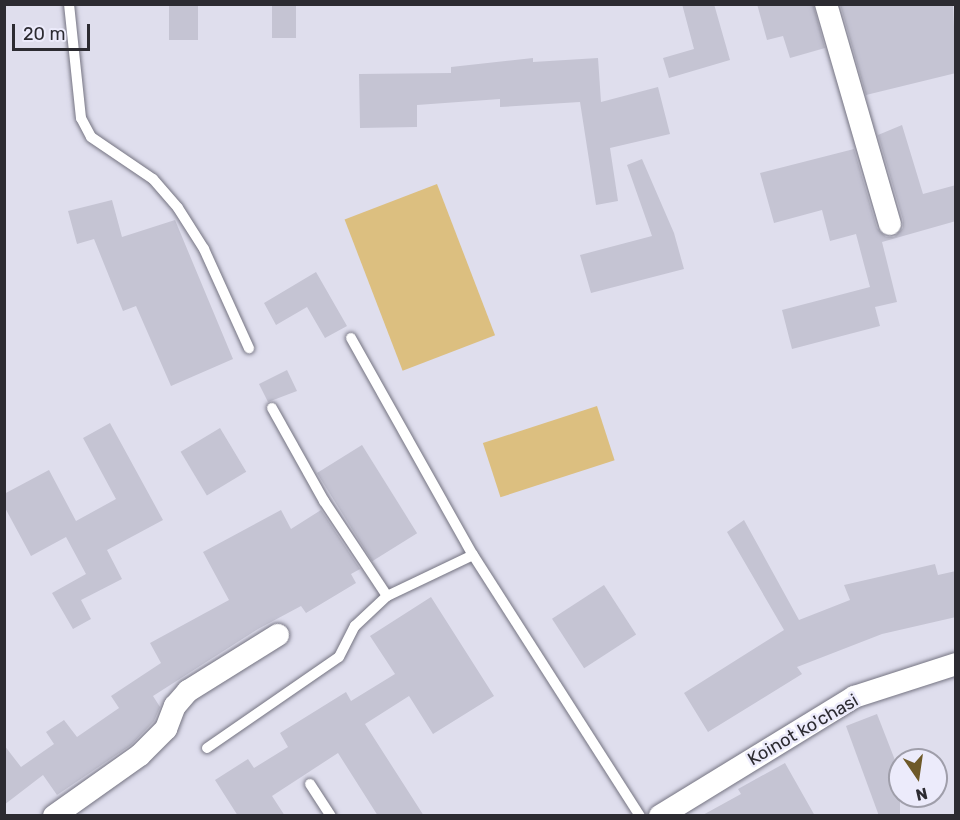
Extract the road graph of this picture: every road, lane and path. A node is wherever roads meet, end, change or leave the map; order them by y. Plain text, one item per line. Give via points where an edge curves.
1 (69, 4) edge
2 (826, 4) edge
3 (890, 224) dead end
4 (351, 338) dead end
5 (249, 348) dead end
6 (272, 408) dead end
7 (473, 555) junction
8 (387, 596) junction
9 (278, 635) dead end
10 (956, 664) edge
11 (207, 748) dead end
12 (310, 784) dead end
13 (54, 816) edge
14 (331, 816) edge
15 (640, 816) edge
16 (660, 816) edge

1 - 5 lane via 81,118 91,137 153,179 178,208 204,249
2 - 3 street
4 - 7 lane
6 - 8 lane via 324,501
7 - 8 lane
7 - 15 lane
8 - 11 lane via 355,626 339,657
9 - 13 street via 189,691 175,706 166,729 140,755
10 - 16 street, Koinot ko'chasi via 854,697
12 - 14 lane

